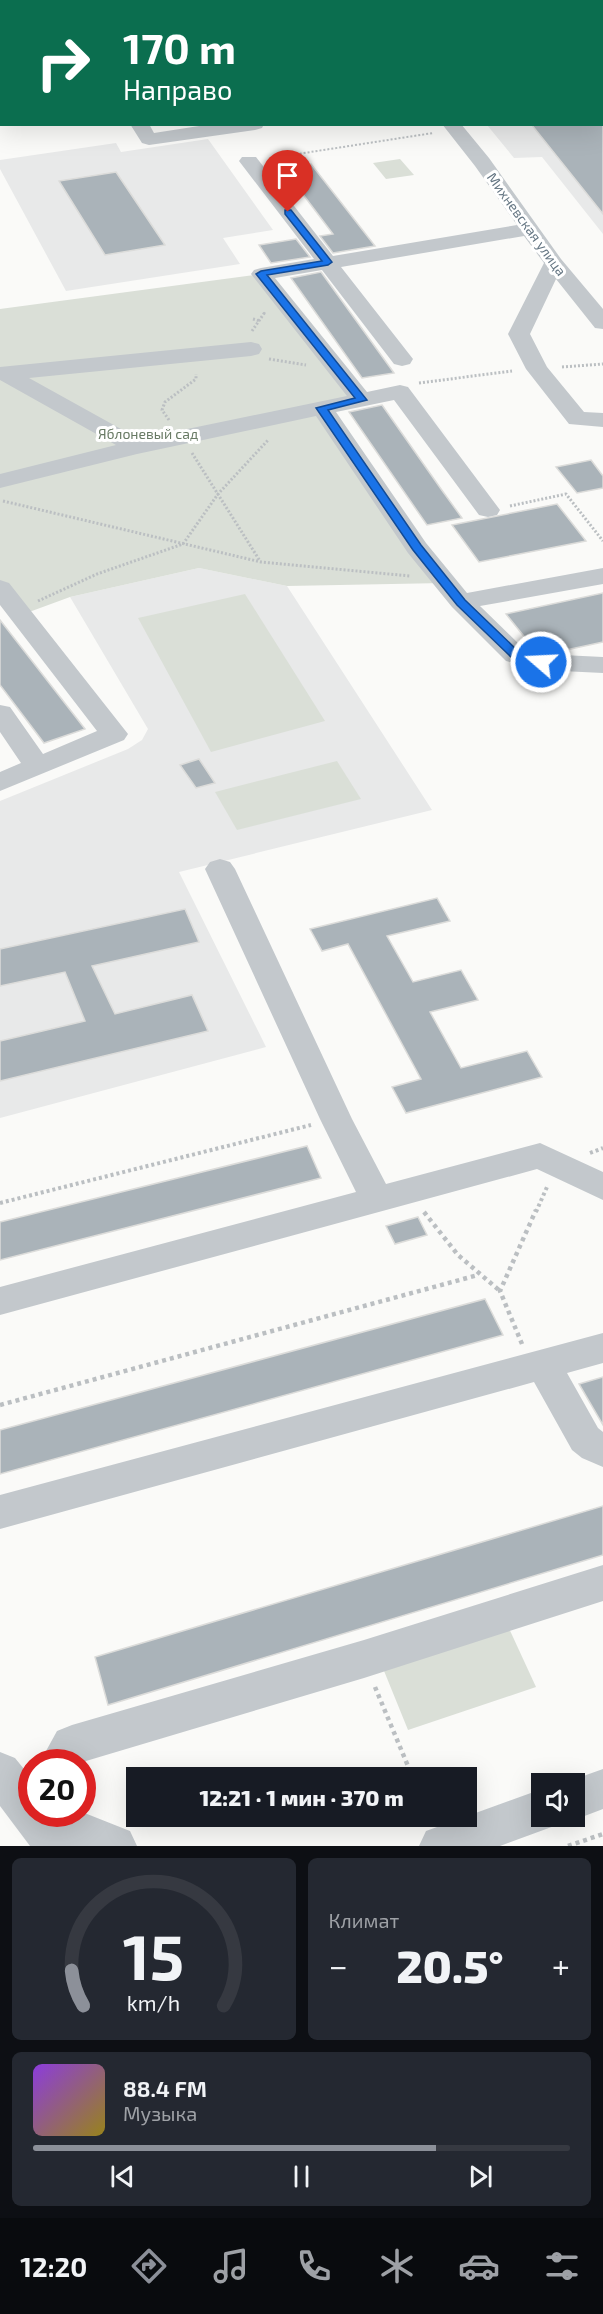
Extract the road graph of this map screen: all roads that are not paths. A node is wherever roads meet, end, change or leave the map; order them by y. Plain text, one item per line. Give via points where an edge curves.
1 (140, 126) edge
2 (241, 126) edge
3 (443, 129) edge
4 (249, 161) dead end
5 (528, 229) junction
6 (328, 262) junction
7 (554, 263) junction
8 (603, 323) edge
9 (239, 350) road end
10 (402, 358) dead end
11 (2, 373) edge
12 (362, 400) junction
13 (321, 408) junction
14 (603, 420) edge
15 (136, 447) junction
16 (0, 482) edge
17 (488, 510) road end
18 (603, 576) edge
19 (0, 588) edge
20 (461, 602) junction
21 (603, 665) edge
22 (0, 713) edge
23 (38, 766) junction
24 (0, 782) edge
25 (220, 869) dead end
26 (603, 1187) edge
27 (377, 1200) junction
28 (0, 1301) edge
29 (603, 1348) edge
30 (538, 1366) junction
31 (603, 1451) edge
32 (0, 1512) edge
33 (603, 1583) edge
34 (69, 1749) edge
35 (0, 1772) edge
36 (603, 1789) edge
37 (585, 1795) edge
38 (18, 1798) edge
39 (531, 1814) edge
40 (39, 1827) edge
41 (57, 1827) edge
42 (56, 1846) edge
43 (116, 1846) edge
44 (441, 1846) edge

1 - 2 street via 149,139
3 - 5 street, Михневская улица via 482,162
4 - 6 street
5 - 6 street
5 - 7 street, Михневская улица
6 - 10 street
6 - 12 street via 261,274
7 - 8 street, Михневская улица
7 - 14 street via 519,334 537,369 577,419
9 - 11 street
11 - 15 street
12 - 13 street
12 - 17 street via 400,392
13 - 15 street
13 - 20 street
15 - 16 street
18 - 20 street
19 - 23 street via 114,734
20 - 21 street via 515,655 541,662
22 - 23 street
23 - 24 street
25 - 27 street
26 - 27 street via 540,1156
27 - 28 street
29 - 30 street
30 - 31 street via 585,1439
30 - 32 street
33 - 34 street via 72,1745
35 - 38 street
36 - 37 street
39 - 44 street
40 - 42 street
41 - 43 street

